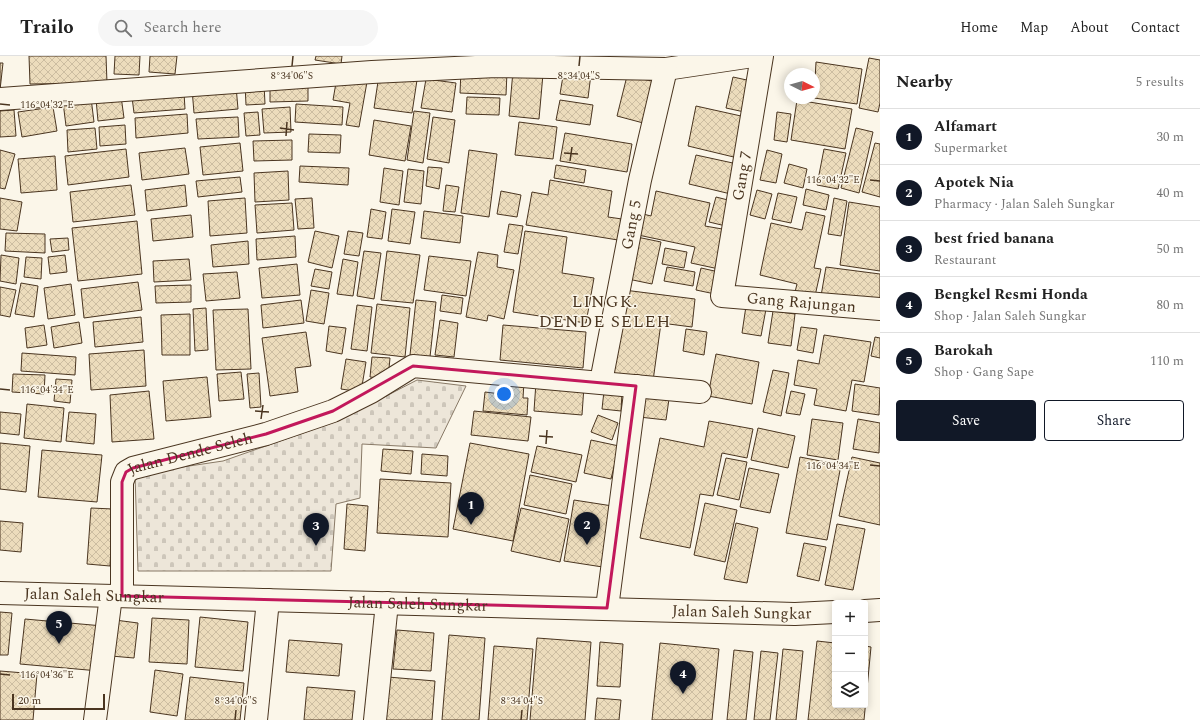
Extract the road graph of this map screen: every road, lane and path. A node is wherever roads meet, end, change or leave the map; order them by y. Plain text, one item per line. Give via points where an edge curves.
1 (753, 56) edge
2 (762, 56) edge
3 (666, 69) junction
4 (0, 99) edge
5 (722, 296) joint
6 (880, 309) edge
7 (601, 382) junction
8 (636, 386) junction
9 (700, 392) dead end
10 (0, 593) edge
11 (117, 596) junction
12 (268, 600) junction
13 (387, 603) junction
14 (607, 608) junction
15 (880, 610) edge
16 (868, 611) edge
17 (832, 612) edge
18 (95, 720) edge
19 (256, 720) edge
20 (375, 720) edge

1 - 3 main road
2 - 5 main road, Gang 7
3 - 4 main road via 496,66
3 - 7 main road, Gang 5 via 640,180
5 - 6 main road, Gang Rajungan
7 - 8 main road
7 - 11 main road, Jalan Dende Seleh via 412,366 371,392 333,411 266,434 134,468 126,472 122,482
8 - 9 main road
8 - 14 main road
10 - 11 main road, Jalan Saleh Sungkar
11 - 12 main road, Jalan Saleh Sungkar
11 - 18 main road
12 - 13 main road, Jalan Saleh Sungkar
12 - 19 main road
13 - 14 main road, Jalan Saleh Sungkar
13 - 20 main road
14 - 17 main road, Jalan Saleh Sungkar via 795,614
15 - 16 main road

